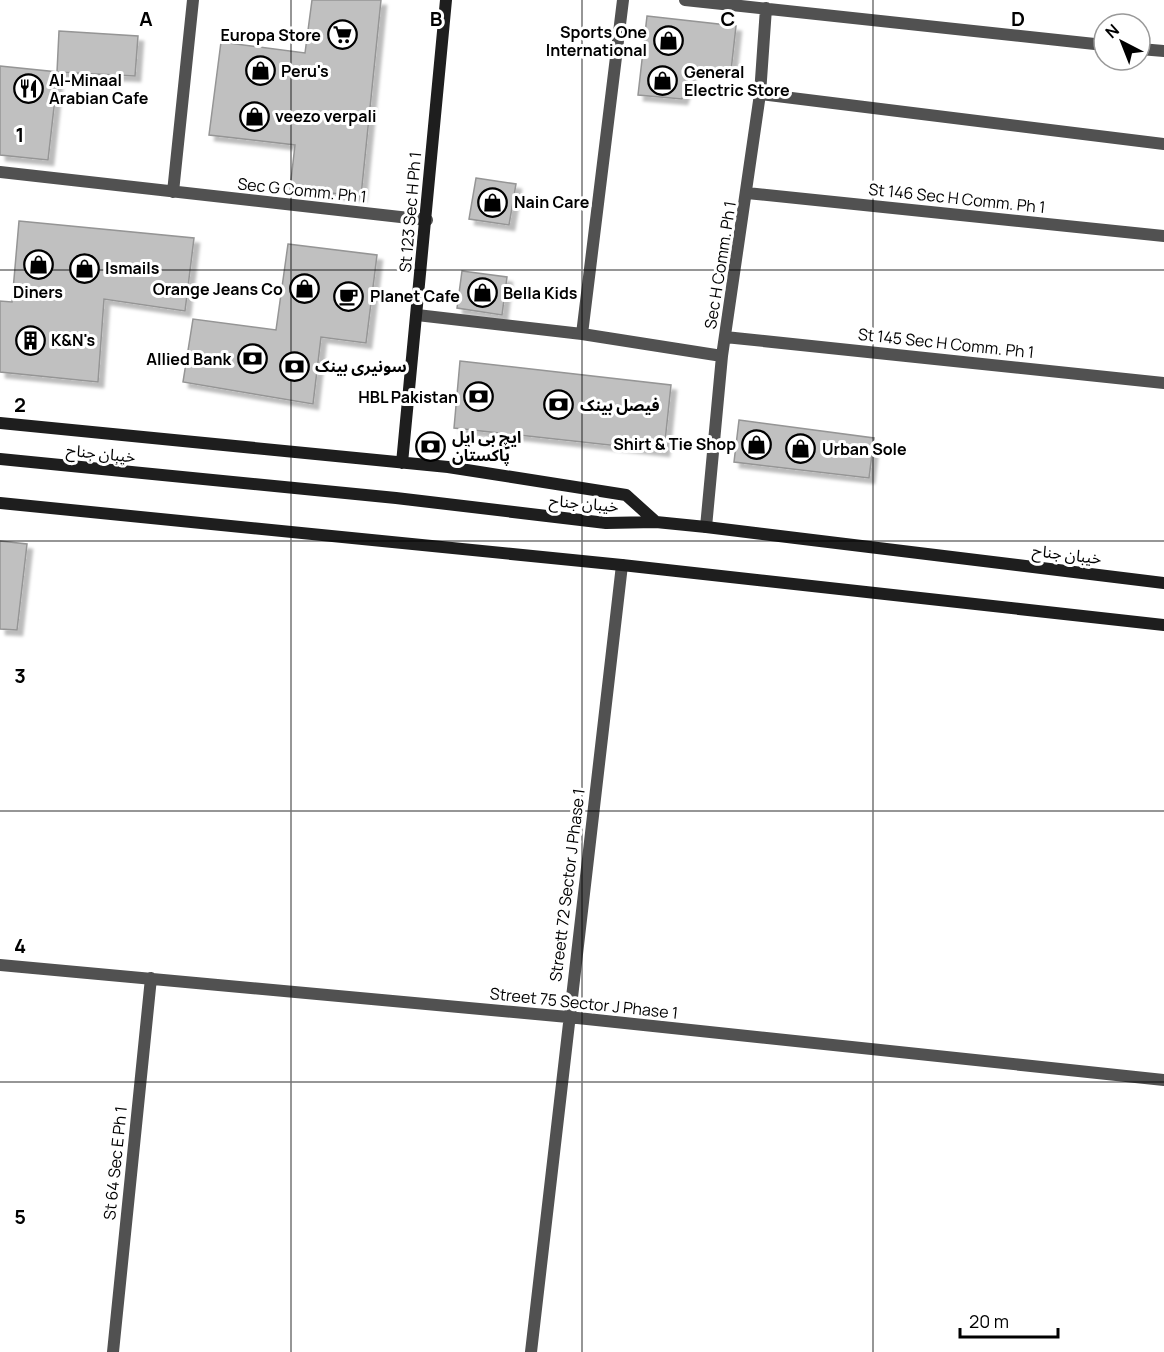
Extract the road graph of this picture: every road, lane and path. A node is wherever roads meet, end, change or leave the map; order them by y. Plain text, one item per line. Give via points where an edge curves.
1 (193, 0) edge
2 (446, 0) edge
3 (623, 0) edge
4 (685, 0) edge
5 (766, 8) junction
6 (1092, 44) edge
7 (760, 94) junction
8 (1164, 144) edge
9 (0, 172) edge
10 (173, 192) junction
11 (747, 193) junction
12 (427, 220) junction
13 (1164, 236) edge
14 (417, 315) junction
15 (582, 334) junction
16 (725, 336) junction
17 (722, 356) junction
18 (1164, 383) edge
19 (0, 423) edge
20 (0, 459) edge
21 (402, 463) junction
22 (0, 503) edge
23 (656, 522) junction
24 (706, 527) junction
25 (622, 565) junction
26 (1164, 583) edge
27 (1164, 625) edge
28 (0, 965) edge
29 (151, 978) junction
30 (568, 1017) junction
31 (1164, 1080) edge
32 (113, 1352) edge
33 (531, 1352) edge

1 - 10 street
2 - 12 main road, St 123 Sec H Ph 1
3 - 15 street
4 - 5 street
5 - 6 street
5 - 7 street, Sec H Comm. Ph 1
7 - 8 street
7 - 11 street, Sec H Comm. Ph 1
9 - 10 street, Sec G Comm. Ph 1
10 - 12 street, Sec G Comm. Ph 1
11 - 13 street, St 146 Sec H Comm. Ph 1
11 - 16 street, Sec H Comm. Ph 1
12 - 14 main road, St 123 Sec H Ph 1
14 - 15 street
14 - 21 main road, St 123 Sec H Ph 1
15 - 17 street
16 - 17 street, Sec H Comm. Ph 1
16 - 18 street, St 145 Sec H Comm. Ph 1
17 - 24 street, Sec H Comm. Ph 1
19 - 21 main road
20 - 23 main road, خیبان جناح via 396,498 606,524
21 - 23 main road via 626,495
22 - 25 main road
23 - 24 main road, خیبان جناح
24 - 26 main road, خیبان جناح
25 - 27 main road
25 - 30 street, Streett 72 Sector J Phase 1
28 - 29 street, Street 75 Sector J Phase 1
29 - 30 street, Street 75 Sector J Phase 1
29 - 32 street, St 64 Sec E Ph 1
30 - 31 street, Street 75 Sector J Phase 1
30 - 33 street, Streett 72 Sector J Phase 1

